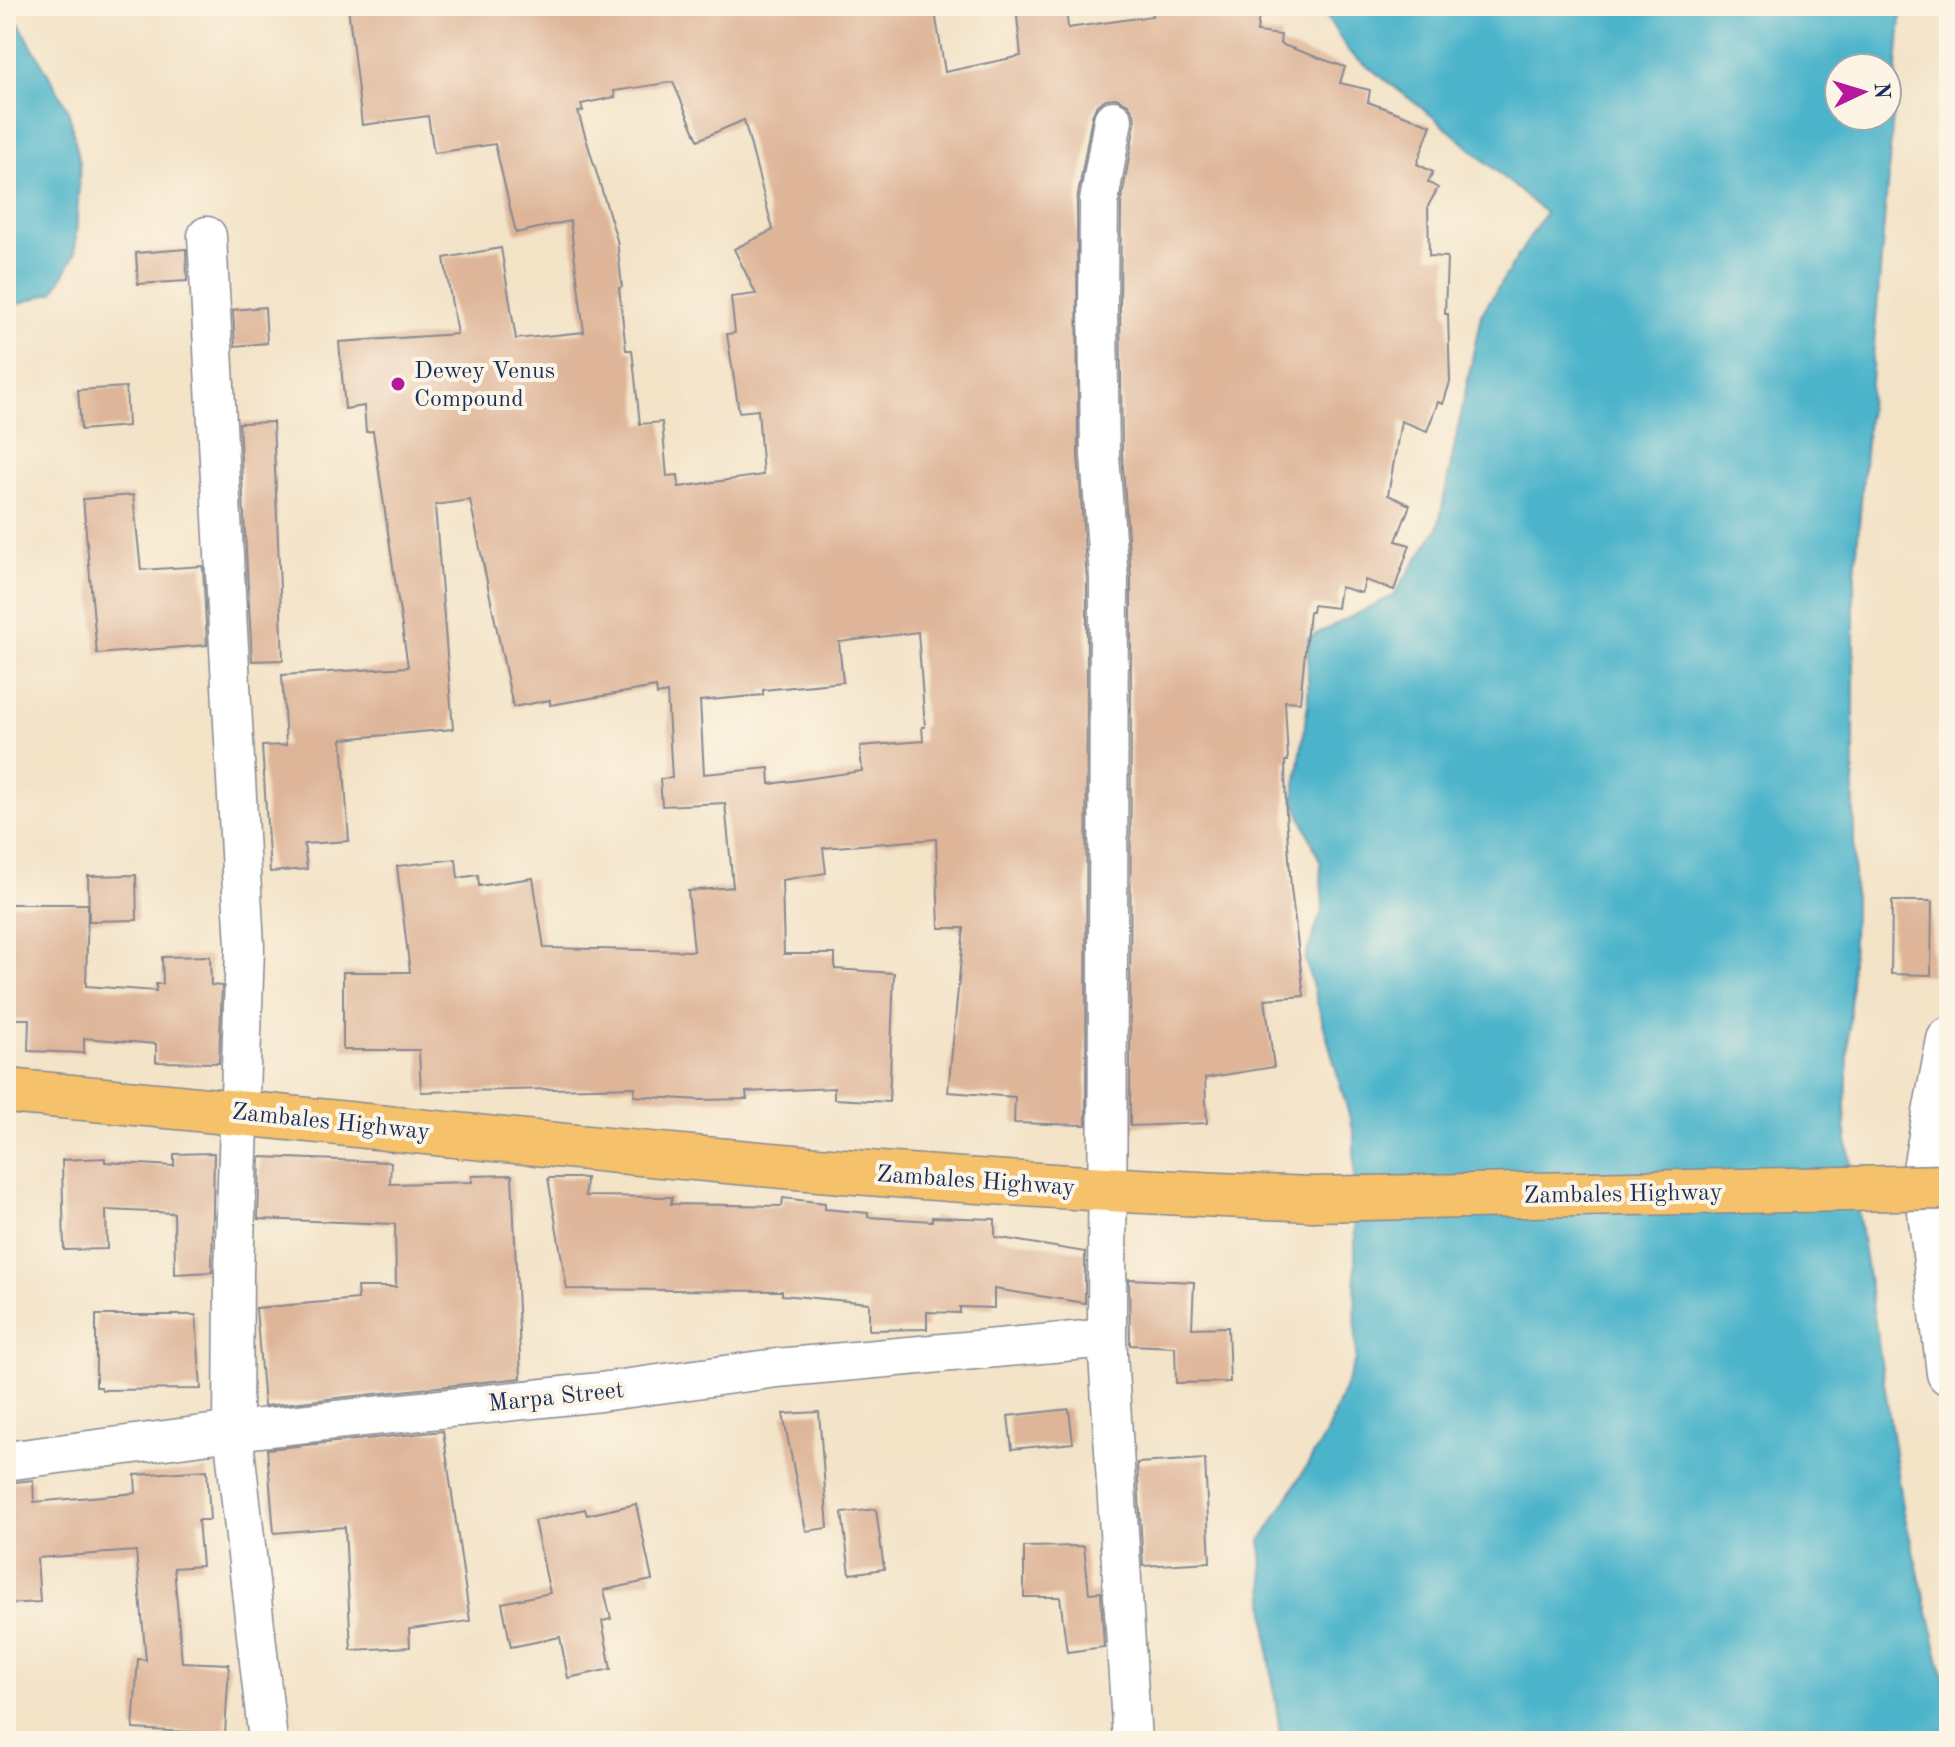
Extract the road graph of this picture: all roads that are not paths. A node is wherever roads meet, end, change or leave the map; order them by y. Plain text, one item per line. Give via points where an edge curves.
1 (1113, 120) dead end
2 (207, 236) dead end
3 (1949, 1040) edge
4 (6, 1091) edge
5 (1943, 1108) edge
6 (238, 1111) junction
7 (1949, 1187) edge
8 (1108, 1190) junction
9 (1107, 1338) junction
10 (1949, 1373) edge
11 (233, 1431) junction
12 (6, 1461) edge
13 (268, 1741) edge
14 (1132, 1741) edge

1 - 8 street via 1099,201 1098,307 1109,579
2 - 6 street via 245,947
3 - 5 street
4 - 6 main road, Zambales Highway
5 - 10 street via 1925,1169
6 - 8 main road, Zambales Highway via 728,1162
6 - 11 street
7 - 8 main road, Zambales Highway, bridge via 1312,1199
8 - 9 street
9 - 11 street, Marpa Street via 777,1368
9 - 14 street
11 - 12 street, Marpa Street
11 - 13 street

